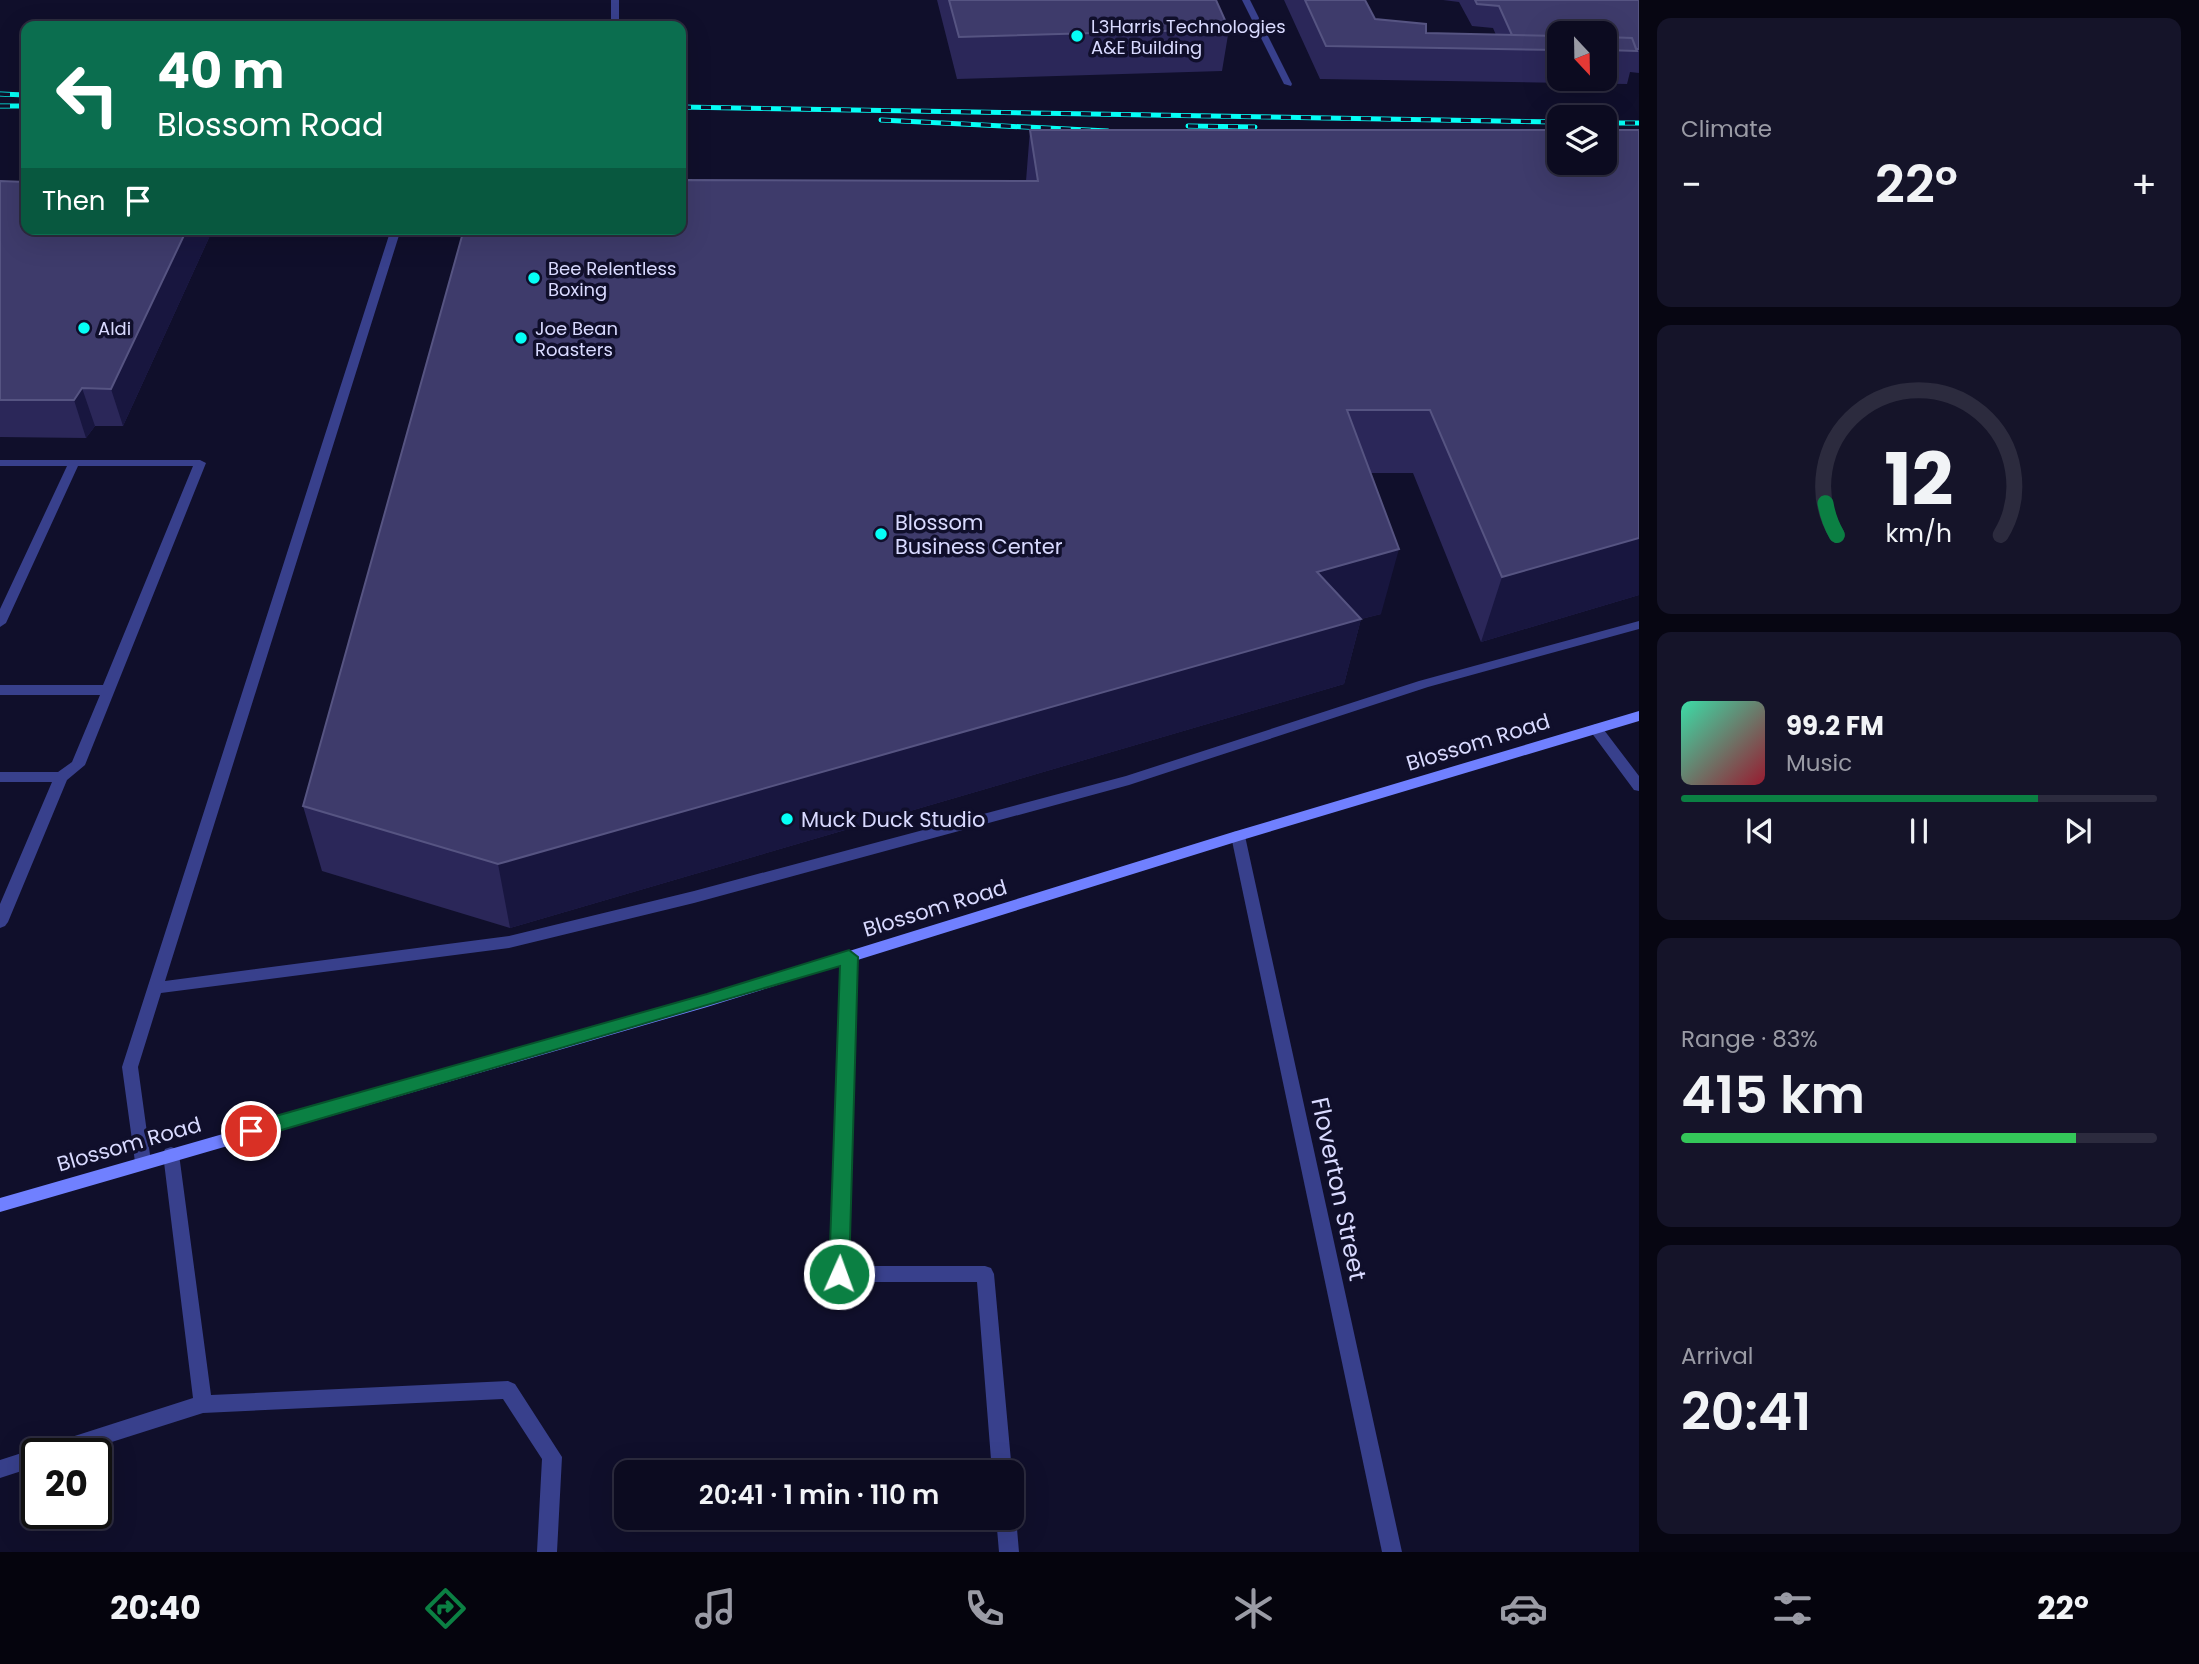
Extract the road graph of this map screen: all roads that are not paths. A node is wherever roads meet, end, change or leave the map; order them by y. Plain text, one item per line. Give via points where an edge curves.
1 (615, 0) edge
2 (1246, 0) edge
3 (615, 21) edge
4 (1288, 84) dead end
5 (394, 235) edge
6 (0, 463) edge
7 (74, 463) junction
8 (0, 623) edge
9 (1639, 625) edge
10 (0, 690) edge
11 (109, 690) junction
12 (1639, 716) edge
13 (1597, 729) junction
14 (0, 777) edge
15 (61, 777) junction
16 (1639, 786) edge
17 (1238, 836) junction
18 (0, 922) edge
19 (849, 957) junction
20 (155, 988) junction
21 (171, 1154) junction
22 (143, 1162) junction
23 (0, 1205) edge
24 (203, 1404) junction
25 (96, 1438) edge
26 (1001, 1460) edge
27 (21, 1462) edge
28 (0, 1469) edge
29 (1007, 1530) edge
30 (547, 1552) edge
31 (1009, 1552) edge
32 (1392, 1552) edge

1 - 3 street
2 - 4 street
5 - 20 street
6 - 7 street
7 - 8 street
7 - 11 street via 200,463
9 - 20 street via 1424,684 1129,780 694,897 509,942
10 - 11 street
11 - 15 street via 78,765
12 - 13 street, Blossom Road
13 - 16 street
13 - 17 street, Blossom Road
14 - 15 street
15 - 18 street
17 - 19 street, Blossom Road
17 - 32 street, Floverton Street
19 - 21 street, Blossom Road
19 - 26 street via 839,1274 985,1274
20 - 22 street via 130,1067
21 - 22 street, Blossom Road
21 - 24 street
22 - 23 street, Blossom Road
24 - 25 street
24 - 30 street via 508,1390 552,1457
27 - 28 street
29 - 31 street

